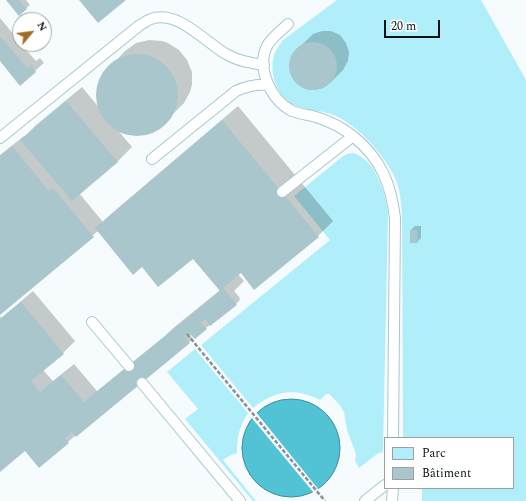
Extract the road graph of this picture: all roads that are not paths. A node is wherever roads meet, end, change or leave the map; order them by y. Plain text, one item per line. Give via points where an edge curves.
1 (288, 24) dead end
2 (264, 65) junction
3 (268, 85) junction
4 (352, 136) junction
5 (0, 138) edge
6 (152, 159) dead end
7 (282, 192) dead end
8 (92, 322) dead end
9 (129, 366) dead end
10 (142, 382) dead end
11 (393, 437) edge
12 (384, 486) edge
13 (393, 489) edge
14 (240, 501) edge
15 (365, 501) edge
16 (392, 501) edge

1 - 2 lane via 267,45
2 - 3 lane
2 - 5 lane via 239,60 226,54 178,20 160,17 151,19 140,25
3 - 4 lane via 281,103 291,110 327,121
3 - 6 lane via 250,85 236,91
4 - 7 lane
4 - 11 lane via 364,145 382,170 393,202
8 - 9 lane
10 - 14 lane
12 - 15 lane
13 - 16 lane

